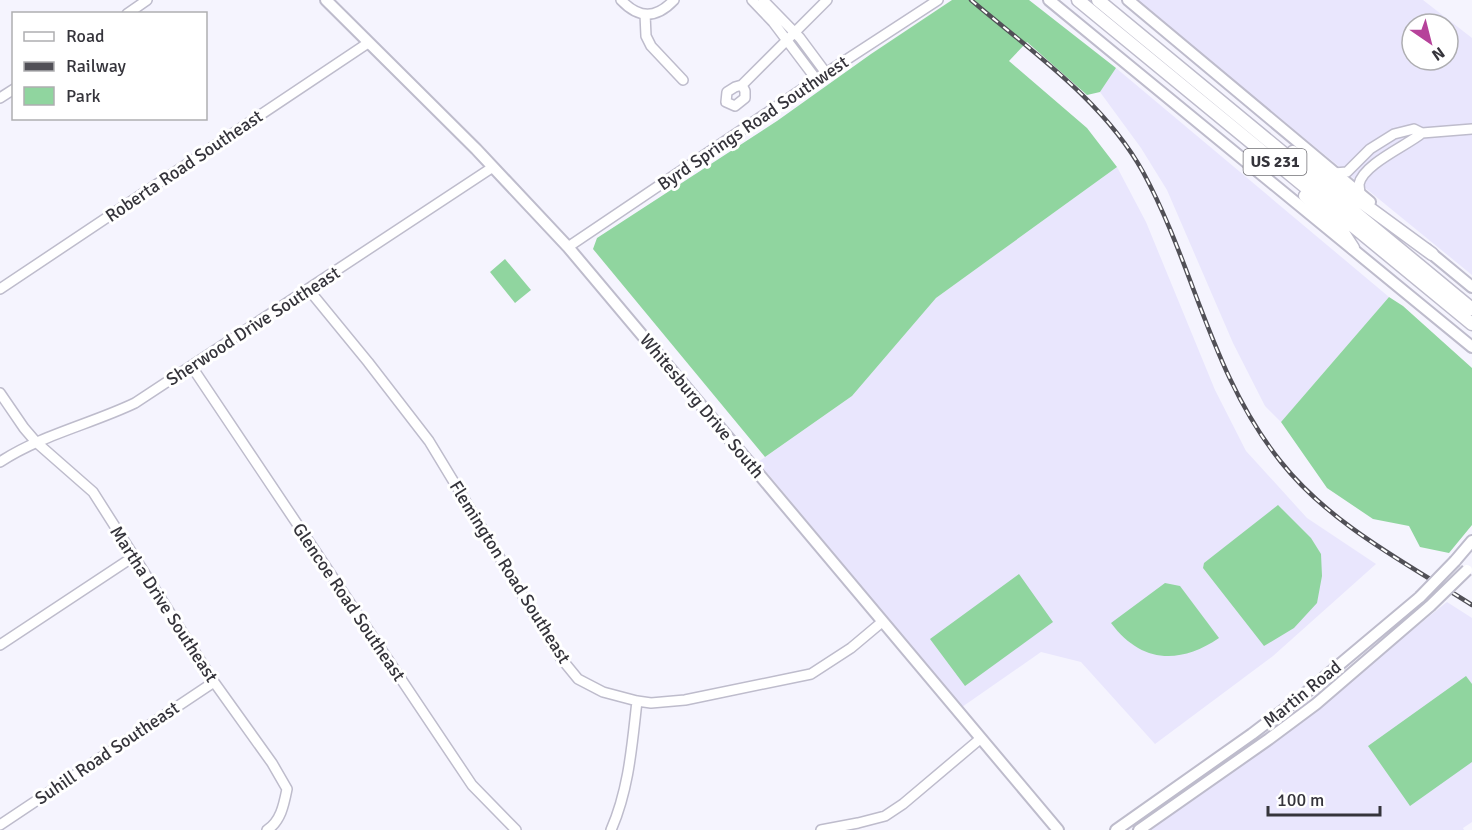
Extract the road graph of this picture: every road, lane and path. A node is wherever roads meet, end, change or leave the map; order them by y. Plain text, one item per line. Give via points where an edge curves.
1 (147, 0) edge
2 (326, 0) edge
3 (621, 0) edge
4 (674, 0) edge
5 (752, 0) edge
6 (763, 0) edge
7 (827, 0) edge
8 (938, 0) edge
9 (1049, 0) edge
10 (1078, 0) edge
11 (1098, 0) edge
12 (1128, 0) edge
13 (130, 12) edge
14 (645, 14) junction
15 (795, 33) junction
16 (788, 41) junction
17 (368, 44) junction
18 (826, 73) junction
19 (683, 80) dead end
20 (816, 80) junction
21 (742, 86) dead end
22 (1472, 129) edge
23 (1422, 133) junction
24 (1250, 134) junction
25 (493, 167) junction
26 (1334, 173) junction
27 (1360, 194) junction
28 (568, 247) junction
29 (1353, 248) junction
30 (1432, 254) junction
31 (1472, 287) edge
32 (0, 289) edge
33 (309, 290) junction
34 (1472, 309) edge
35 (1472, 324) edge
36 (1472, 347) edge
37 (192, 367) junction
38 (0, 393) edge
39 (36, 442) junction
40 (0, 462) edge
41 (1472, 541) edge
42 (134, 557) junction
43 (1469, 567) edge
44 (882, 622) junction
45 (0, 645) edge
46 (214, 682) junction
47 (637, 701) junction
48 (980, 740) junction
49 (0, 825) edge
50 (267, 830) edge
51 (516, 830) edge
52 (611, 830) edge
53 (821, 830) edge
54 (1058, 830) edge
55 (1116, 830) edge
56 (1139, 830) edge

1 - 13 street
2 - 17 main road, Whitesburg Drive South
3 - 14 street via 635,12
4 - 14 street via 655,14
5 - 16 street
6 - 15 street
7 - 15 street
8 - 18 street, Byrd Springs Road Southwest
9 - 29 main road
10 - 24 highway, US 231
11 - 24 highway, US 231
12 - 26 main road
14 - 19 street via 646,36 651,46
15 - 16 street
15 - 18 street
16 - 20 street
16 - 21 street
17 - 25 main road, Whitesburg Drive South
17 - 32 street, Roberta Road Southeast
18 - 20 street, Byrd Springs Road Southwest
20 - 28 street, Byrd Springs Road Southwest
22 - 23 street
23 - 26 street via 1414,129 1394,134 1370,149 1347,172
23 - 27 street via 1364,175 1359,184
24 - 29 highway via 1258,156 1344,234
24 - 30 highway via 1274,138
24 - 34 highway, US 231
24 - 35 highway, US 231
25 - 28 main road, Whitesburg Drive South
25 - 33 street, Sherwood Drive Southeast
26 - 27 main road
27 - 30 main road
28 - 44 main road, Whitesburg Drive South
29 - 36 main road
30 - 31 main road
33 - 37 street, Sherwood Drive Southeast
33 - 47 street, Flemington Road Southeast via 429,441 560,657 578,679 603,692
37 - 39 street, Sherwood Drive Southeast via 106,417
37 - 51 street, Glencoe Road Southeast via 472,785
38 - 39 street, Martha Drive Southeast
39 - 40 street, Sherwood Drive Southeast
39 - 42 street, Martha Drive Southeast via 93,492
41 - 55 main road, Martin Road, bridge via 1420,597 1302,696
42 - 45 street
42 - 46 street, Martha Drive Southeast
43 - 56 main road, Martin Road, bridge via 1430,606 1316,704
44 - 47 street, Flemington Road Southeast via 812,674 685,700
44 - 48 main road, Whitesburg Drive South
46 - 49 street, Suhill Road Southeast
46 - 50 street, Martha Drive Southeast via 287,789 274,826
47 - 52 street via 629,771
48 - 53 street via 885,816
48 - 54 main road, Whitesburg Drive South

